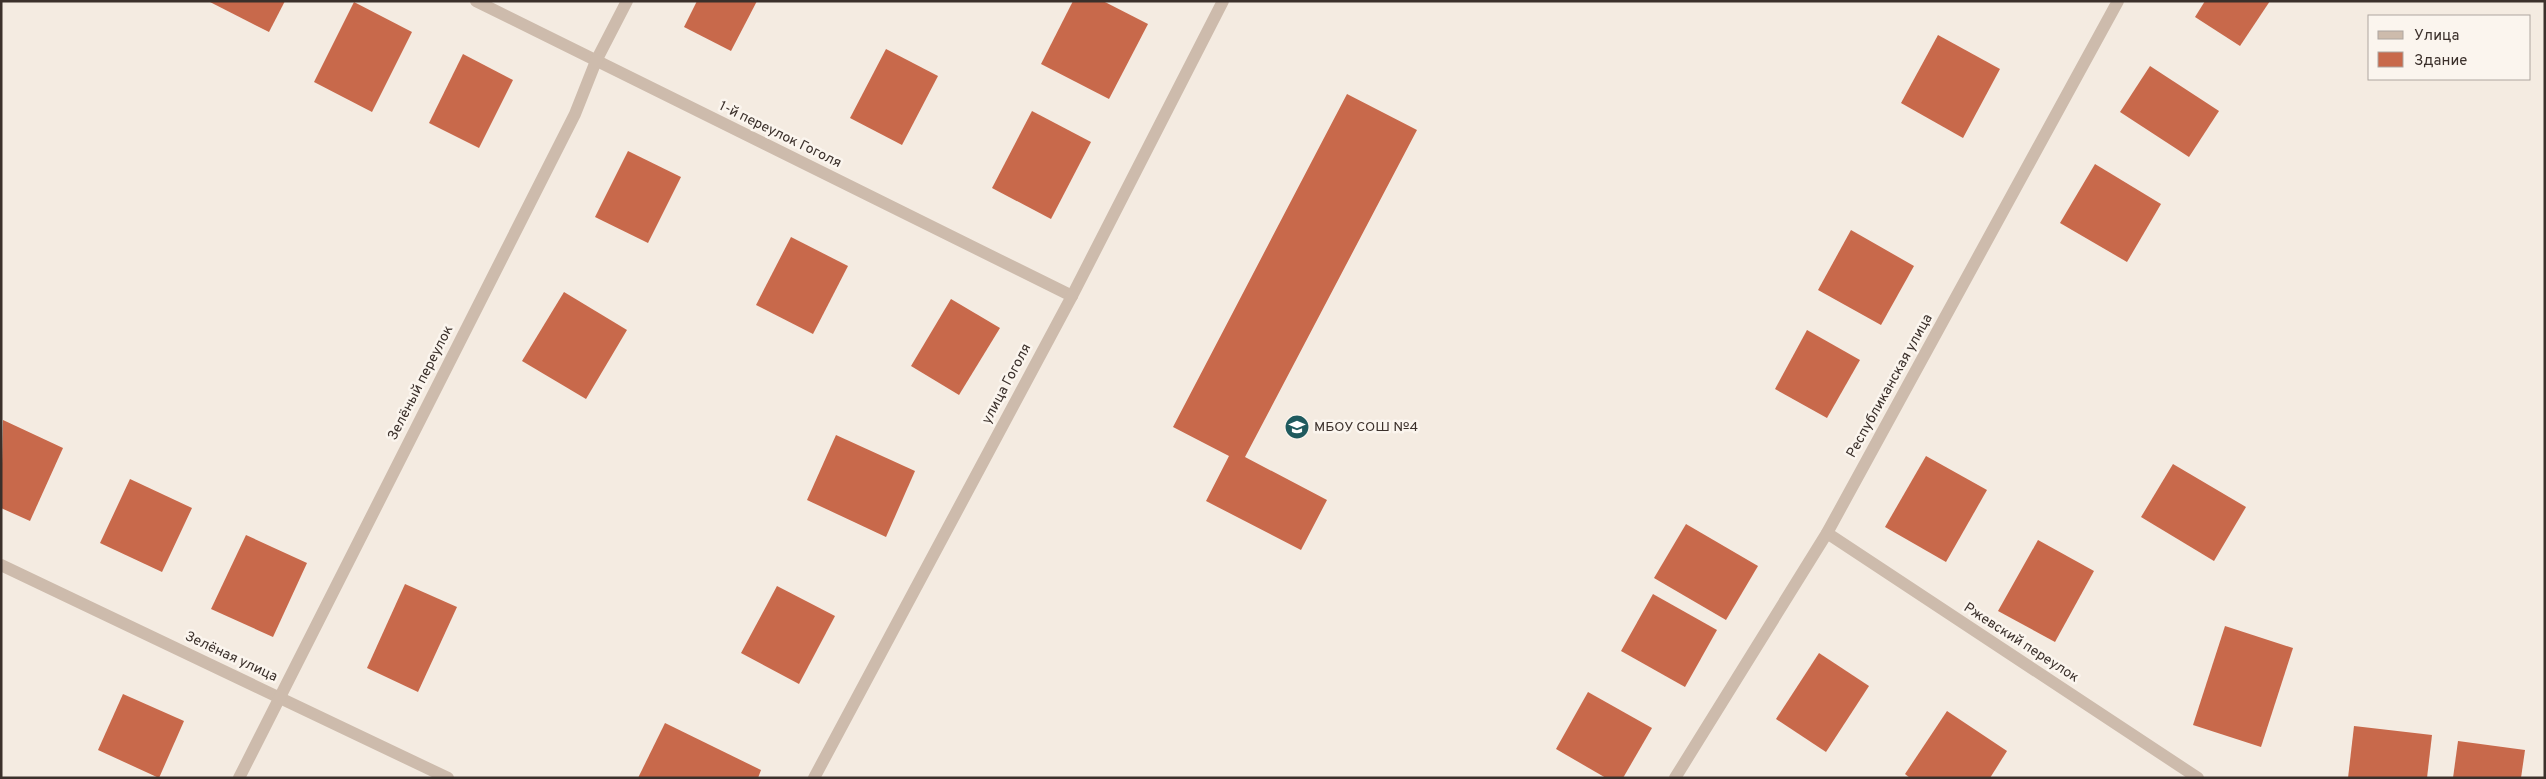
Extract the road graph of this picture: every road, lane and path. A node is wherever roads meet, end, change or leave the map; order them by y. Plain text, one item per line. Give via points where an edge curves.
1 (476, 1) edge
2 (627, 1) edge
3 (1223, 1) edge
4 (2118, 1) edge
5 (596, 61) junction
6 (1072, 296) junction
7 (1827, 533) junction
8 (1, 565) edge
9 (278, 696) junction
10 (239, 778) edge
11 (448, 778) edge
12 (814, 778) edge
13 (1675, 778) edge
14 (2198, 778) edge

1 - 5 street, 1-й переулок Гоголя
2 - 5 street, Зелёный переулок
3 - 6 street, улица Гоголя
4 - 7 street, Республиканская улица
5 - 6 street, 1-й переулок Гоголя
5 - 9 street, Зелёный переулок via 575,114
6 - 12 street, улица Гоголя
7 - 13 street, Республиканская улица
7 - 14 street, Ржевский переулок
8 - 9 street, Зелёная улица
9 - 10 street, Зелёный переулок
9 - 11 street, Зелёная улица

